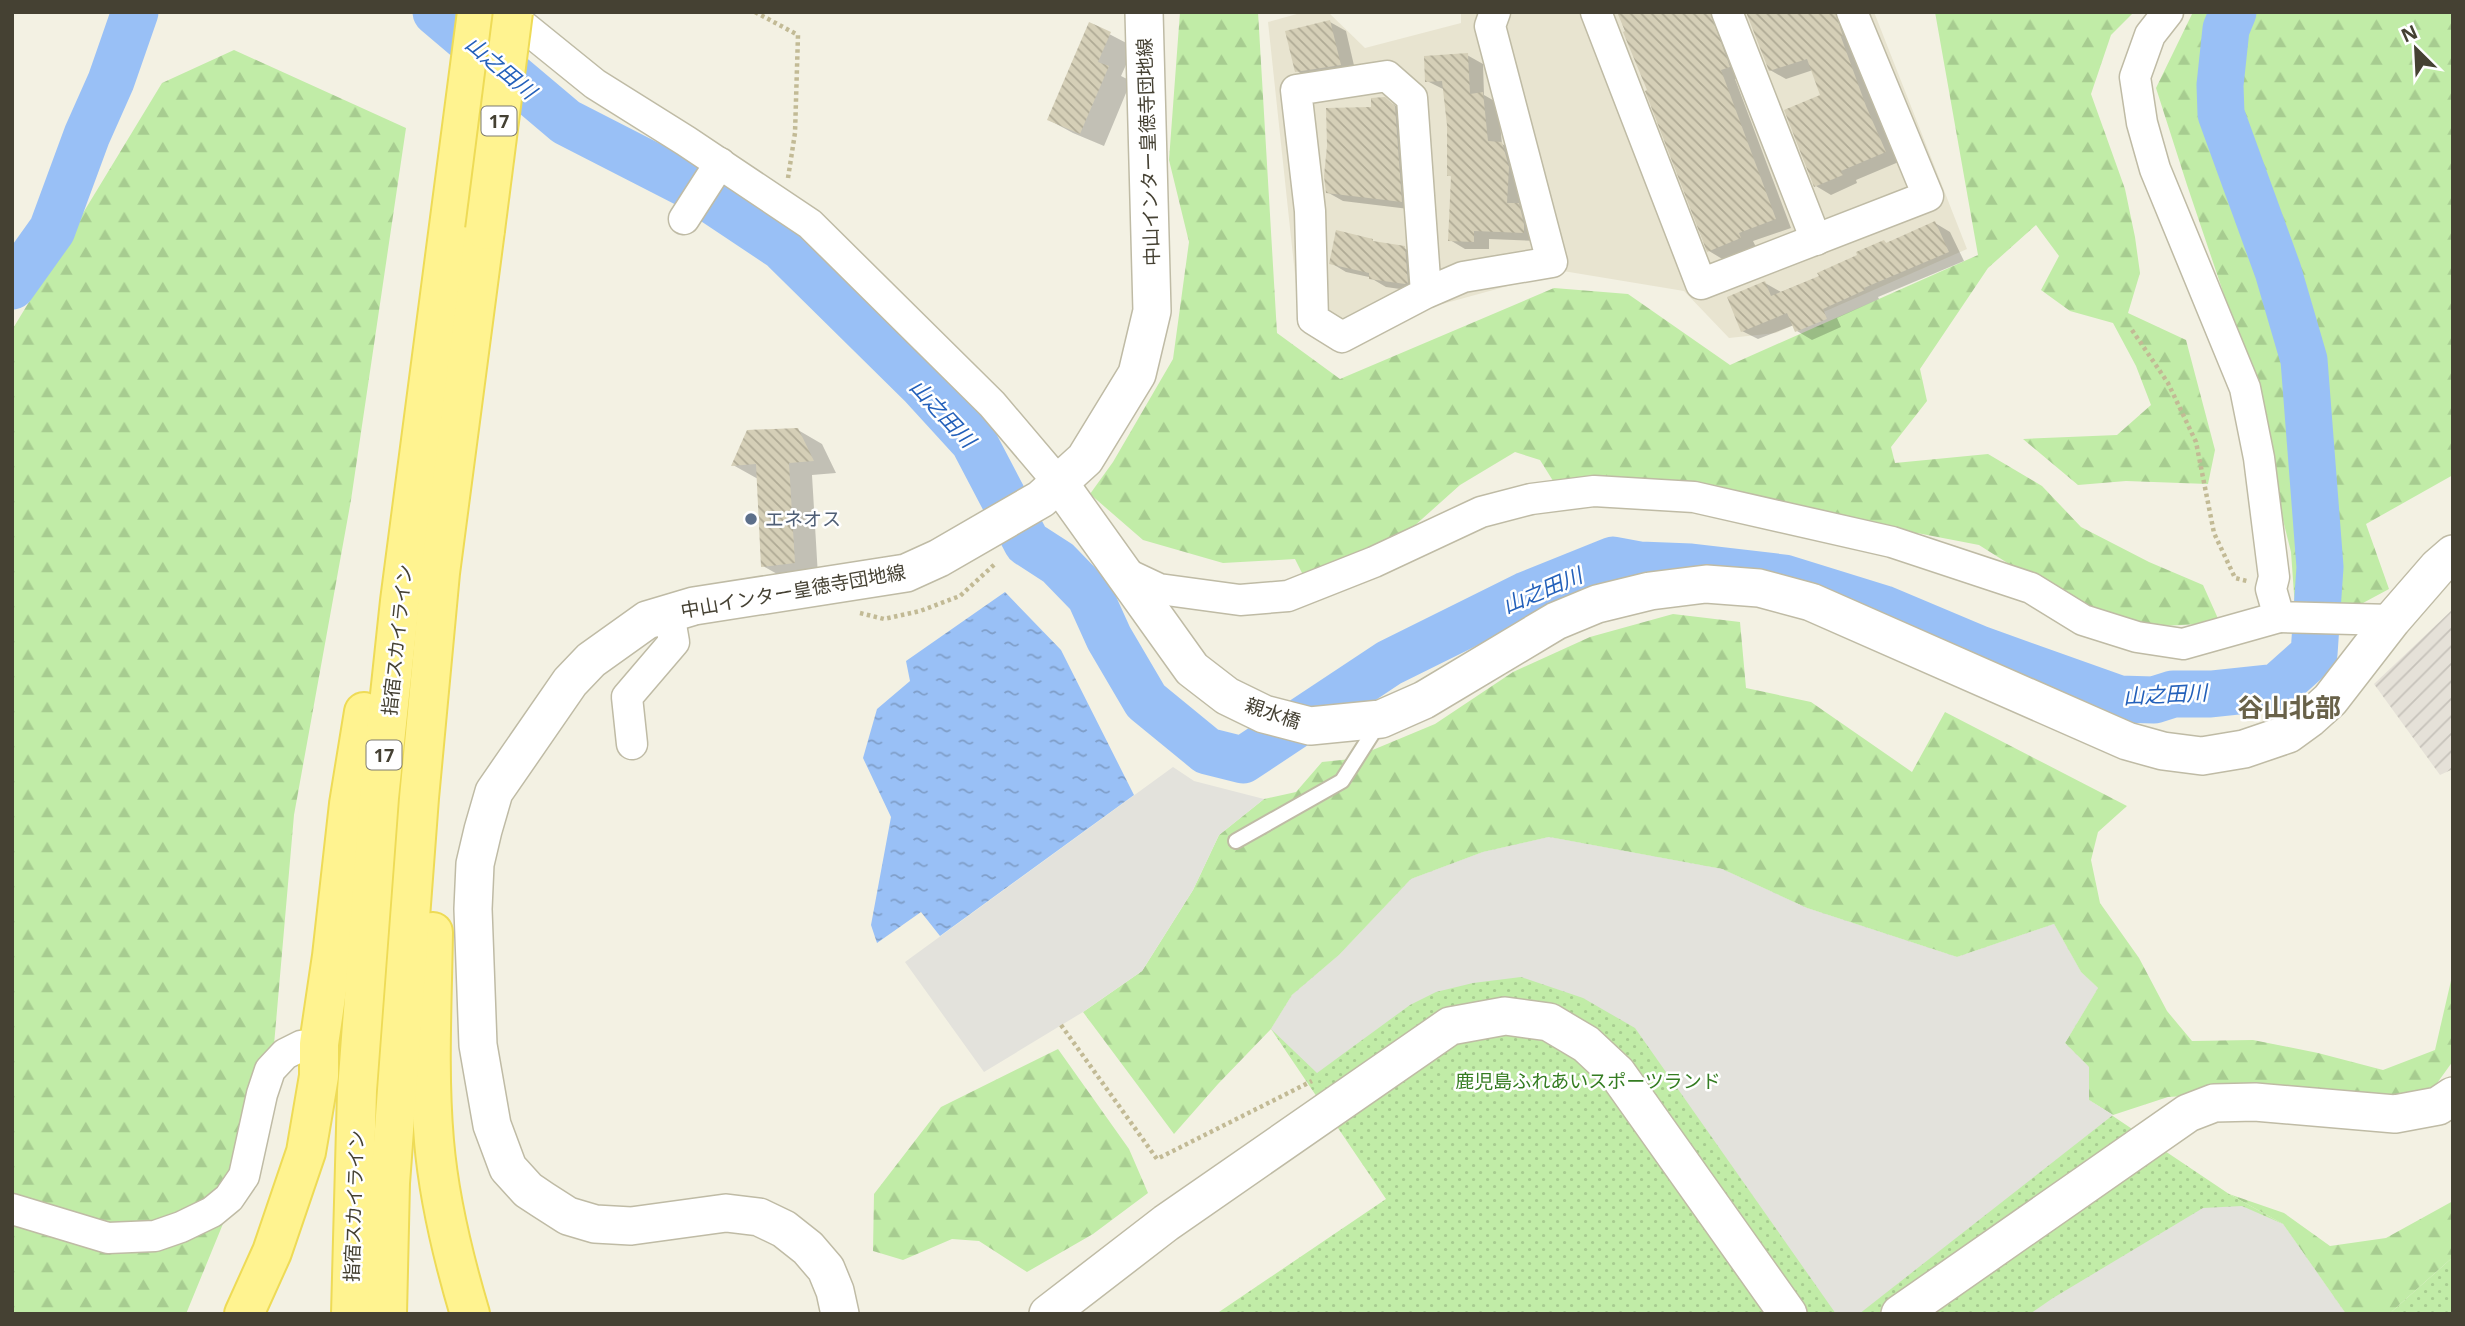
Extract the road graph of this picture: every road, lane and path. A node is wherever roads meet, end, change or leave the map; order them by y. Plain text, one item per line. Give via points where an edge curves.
1 (477, 12) edge
2 (506, 12) edge
3 (513, 12) edge
4 (755, 12) edge
5 (1144, 12) edge
6 (1495, 12) edge
7 (1596, 12) edge
8 (1727, 12) edge
9 (1852, 12) edge
10 (2168, 12) edge
11 (720, 163) junction
12 (783, 206) junction
13 (684, 219) dead end
14 (1816, 240) junction
15 (1426, 293) junction
16 (2132, 330) dead end
17 (1050, 491) junction
18 (2453, 554) edge
19 (440, 573) junction
20 (1125, 573) junction
21 (400, 601) junction
22 (2283, 608) junction
23 (669, 613) junction
24 (2376, 620) junction
25 (1371, 720) junction
26 (632, 744) dead end
27 (1236, 841) dead end
28 (1061, 1025) dead end
29 (319, 1044) junction
30 (1314, 1080) dead end
31 (2453, 1096) edge
32 (12, 1209) edge
33 (245, 1313) edge
34 (351, 1314) edge
35 (387, 1314) edge
36 (470, 1314) edge
37 (840, 1314) edge
38 (1048, 1314) edge
39 (1788, 1314) edge
40 (1900, 1314) edge

1 - 21 main road, 指宿スカイライン / 17
2 - 11 street via 595,84
3 - 19 main road, 指宿スカイライン / 17, bridge
4 - 12 path via 798,35 795,133
5 - 17 street, 中山インター皇徳寺団地線 via 1152,311 1137,374 1085,459
6 - 15 street via 1490,26 1552,262 1463,277
7 - 14 street via 1701,284
8 - 14 street
9 - 14 street via 1928,196
10 - 22 street via 2150,35 2135,78 2142,123 2155,169 2245,388 2274,577
11 - 12 street
11 - 13 street
12 - 17 street via 810,224 992,404
15 - 15 street via 1342,337 1313,319 1310,211 1296,90 1387,76 1412,98
16 - 22 path via 2168,383 2196,442 2214,533 2235,578
17 - 20 street, 親水橋
17 - 23 street, 中山インター皇徳寺団地線 via 1000,524 906,572
18 - 24 street, 親水橋
19 - 35 main road, 指宿スカイライン / 17 via 391,1170
19 - 36 main road via 446,631 433,880 434,1140 455,1263
20 - 22 street via 1159,589 1240,600 1288,596 1481,512 1531,499 1594,491 1694,497 1892,542 2031,588 2083,620 2183,644
20 - 25 street, 親水橋 via 1192,669 1227,696 1264,714 1310,726
21 - 29 main road via 374,657 349,804
21 - 34 main road, 指宿スカイライン / 17 via 366,953
22 - 24 street
23 - 26 street via 674,642 627,697
23 - 37 street, 中山インター皇徳寺団地線 via 647,620 591,660 570,682 494,792 475,864 473,909 478,1045 492,1125 508,1168 517,1179 568,1216 594,1224 631,1226 726,1213 759,1217 783,1229 825,1269
24 - 25 street, 親水橋 via 2330,700 2310,718 2288,734 2255,746 2202,755 2127,741 1811,602 1759,588 1706,584 1650,591 1566,616 1424,700
25 - 27 lane via 1342,781
28 - 30 path via 1157,1159
29 - 32 street via 285,1054 271,1070 244,1176 212,1212 155,1236 108,1238
29 - 33 main road via 319,1076 306,1152 272,1252
31 - 40 street via 2438,1106 2395,1114 2255,1101 2214,1103 2188,1113
38 - 39 street via 1166,1223 1450,1026 1505,1016 1549,1022 1586,1044 1617,1073

